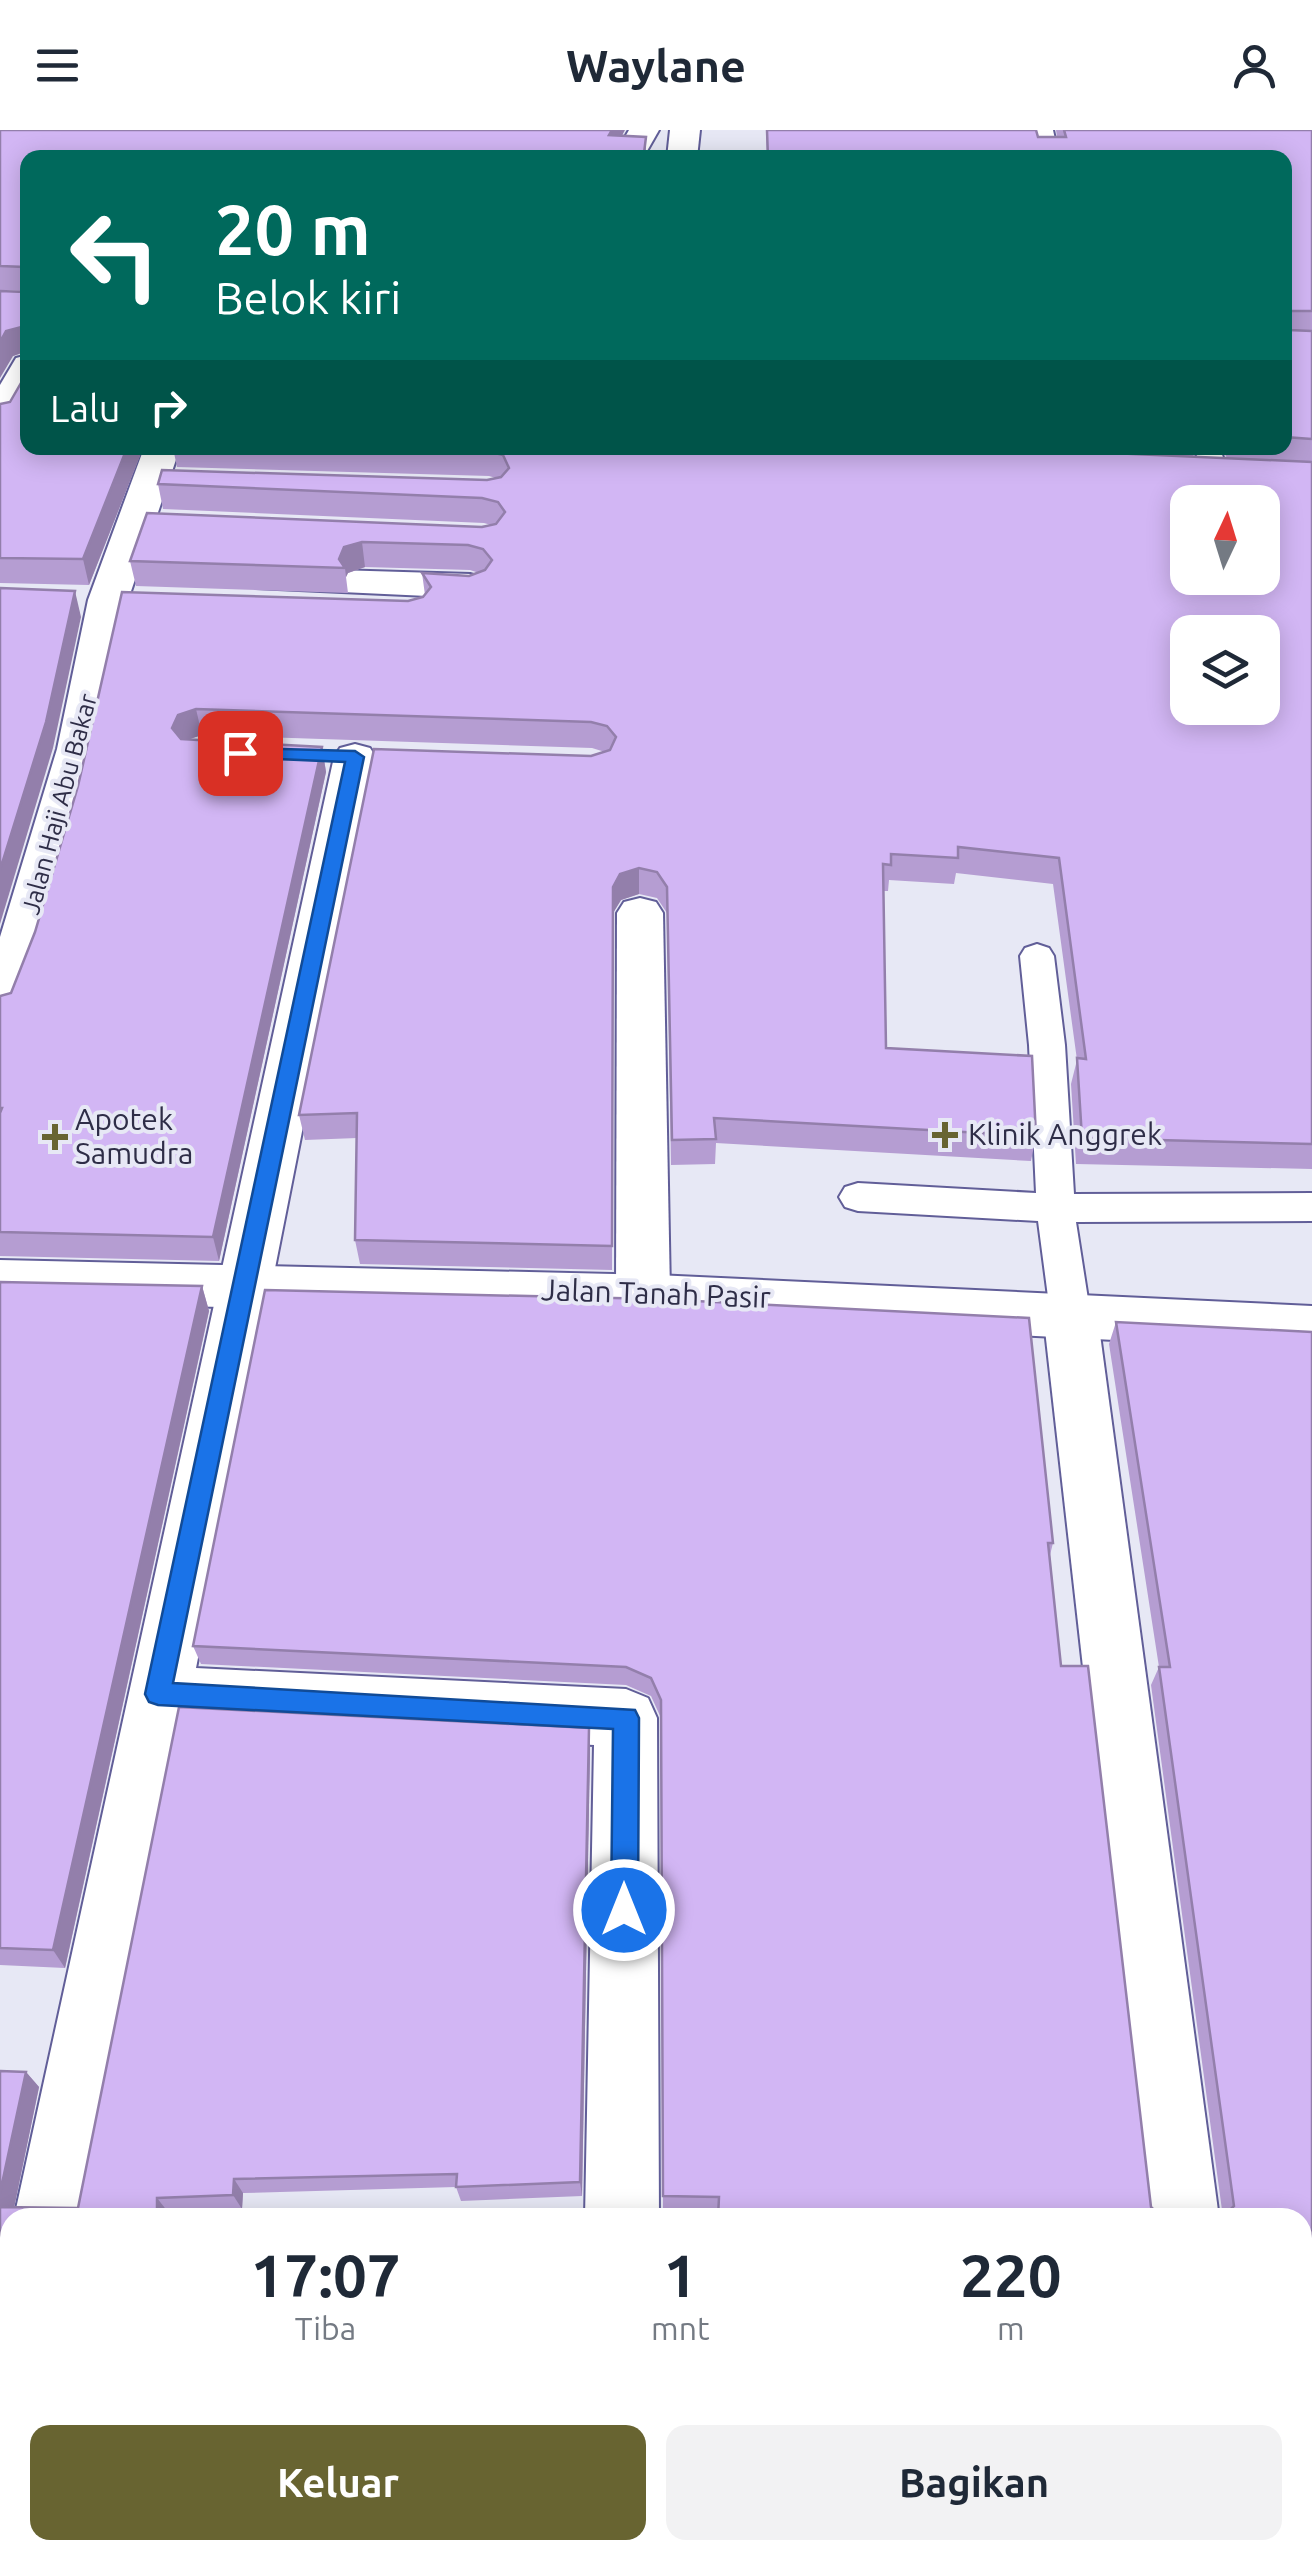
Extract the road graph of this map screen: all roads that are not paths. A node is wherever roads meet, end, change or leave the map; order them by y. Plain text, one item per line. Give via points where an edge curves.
1 (20, 380) edge
2 (0, 418) edge
3 (1205, 463) edge
4 (156, 464) edge
5 (1312, 476) edge
6 (190, 482) edge
7 (136, 523) junction
8 (174, 524) edge
9 (470, 586) edge
10 (411, 611) edge
11 (355, 757) dead end
12 (20, 886) edge
13 (640, 913) dead end
14 (1037, 956) dead end
15 (0, 1005) edge
16 (858, 1197) dead end
17 (1312, 1207) edge
18 (1055, 1208) junction
19 (0, 1281) edge
20 (247, 1285) junction
21 (643, 1292) junction
22 (1070, 1312) junction
23 (1312, 1328) edge
24 (158, 1694) junction
25 (53, 2208) edge
26 (622, 2208) edge
27 (1181, 2208) edge

1 - 2 street
3 - 5 lane
4 - 6 street
4 - 7 street, Jalan Haji Abu Bakar
7 - 8 street
7 - 12 street, Jalan Haji Abu Bakar via 78,749
9 - 10 street via 238,592
11 - 20 street
12 - 15 street, Jalan Haji Abu Bakar
13 - 21 street
14 - 18 lane
16 - 18 lane
17 - 18 lane
18 - 22 lane
19 - 20 street, Jalan Tanah Pasir
20 - 21 street, Jalan Tanah Pasir
20 - 24 street
21 - 22 street, Jalan Tanah Pasir
22 - 23 street, Jalan Tanah Pasir
22 - 27 street
24 - 25 street
24 - 26 street via 626,1718

